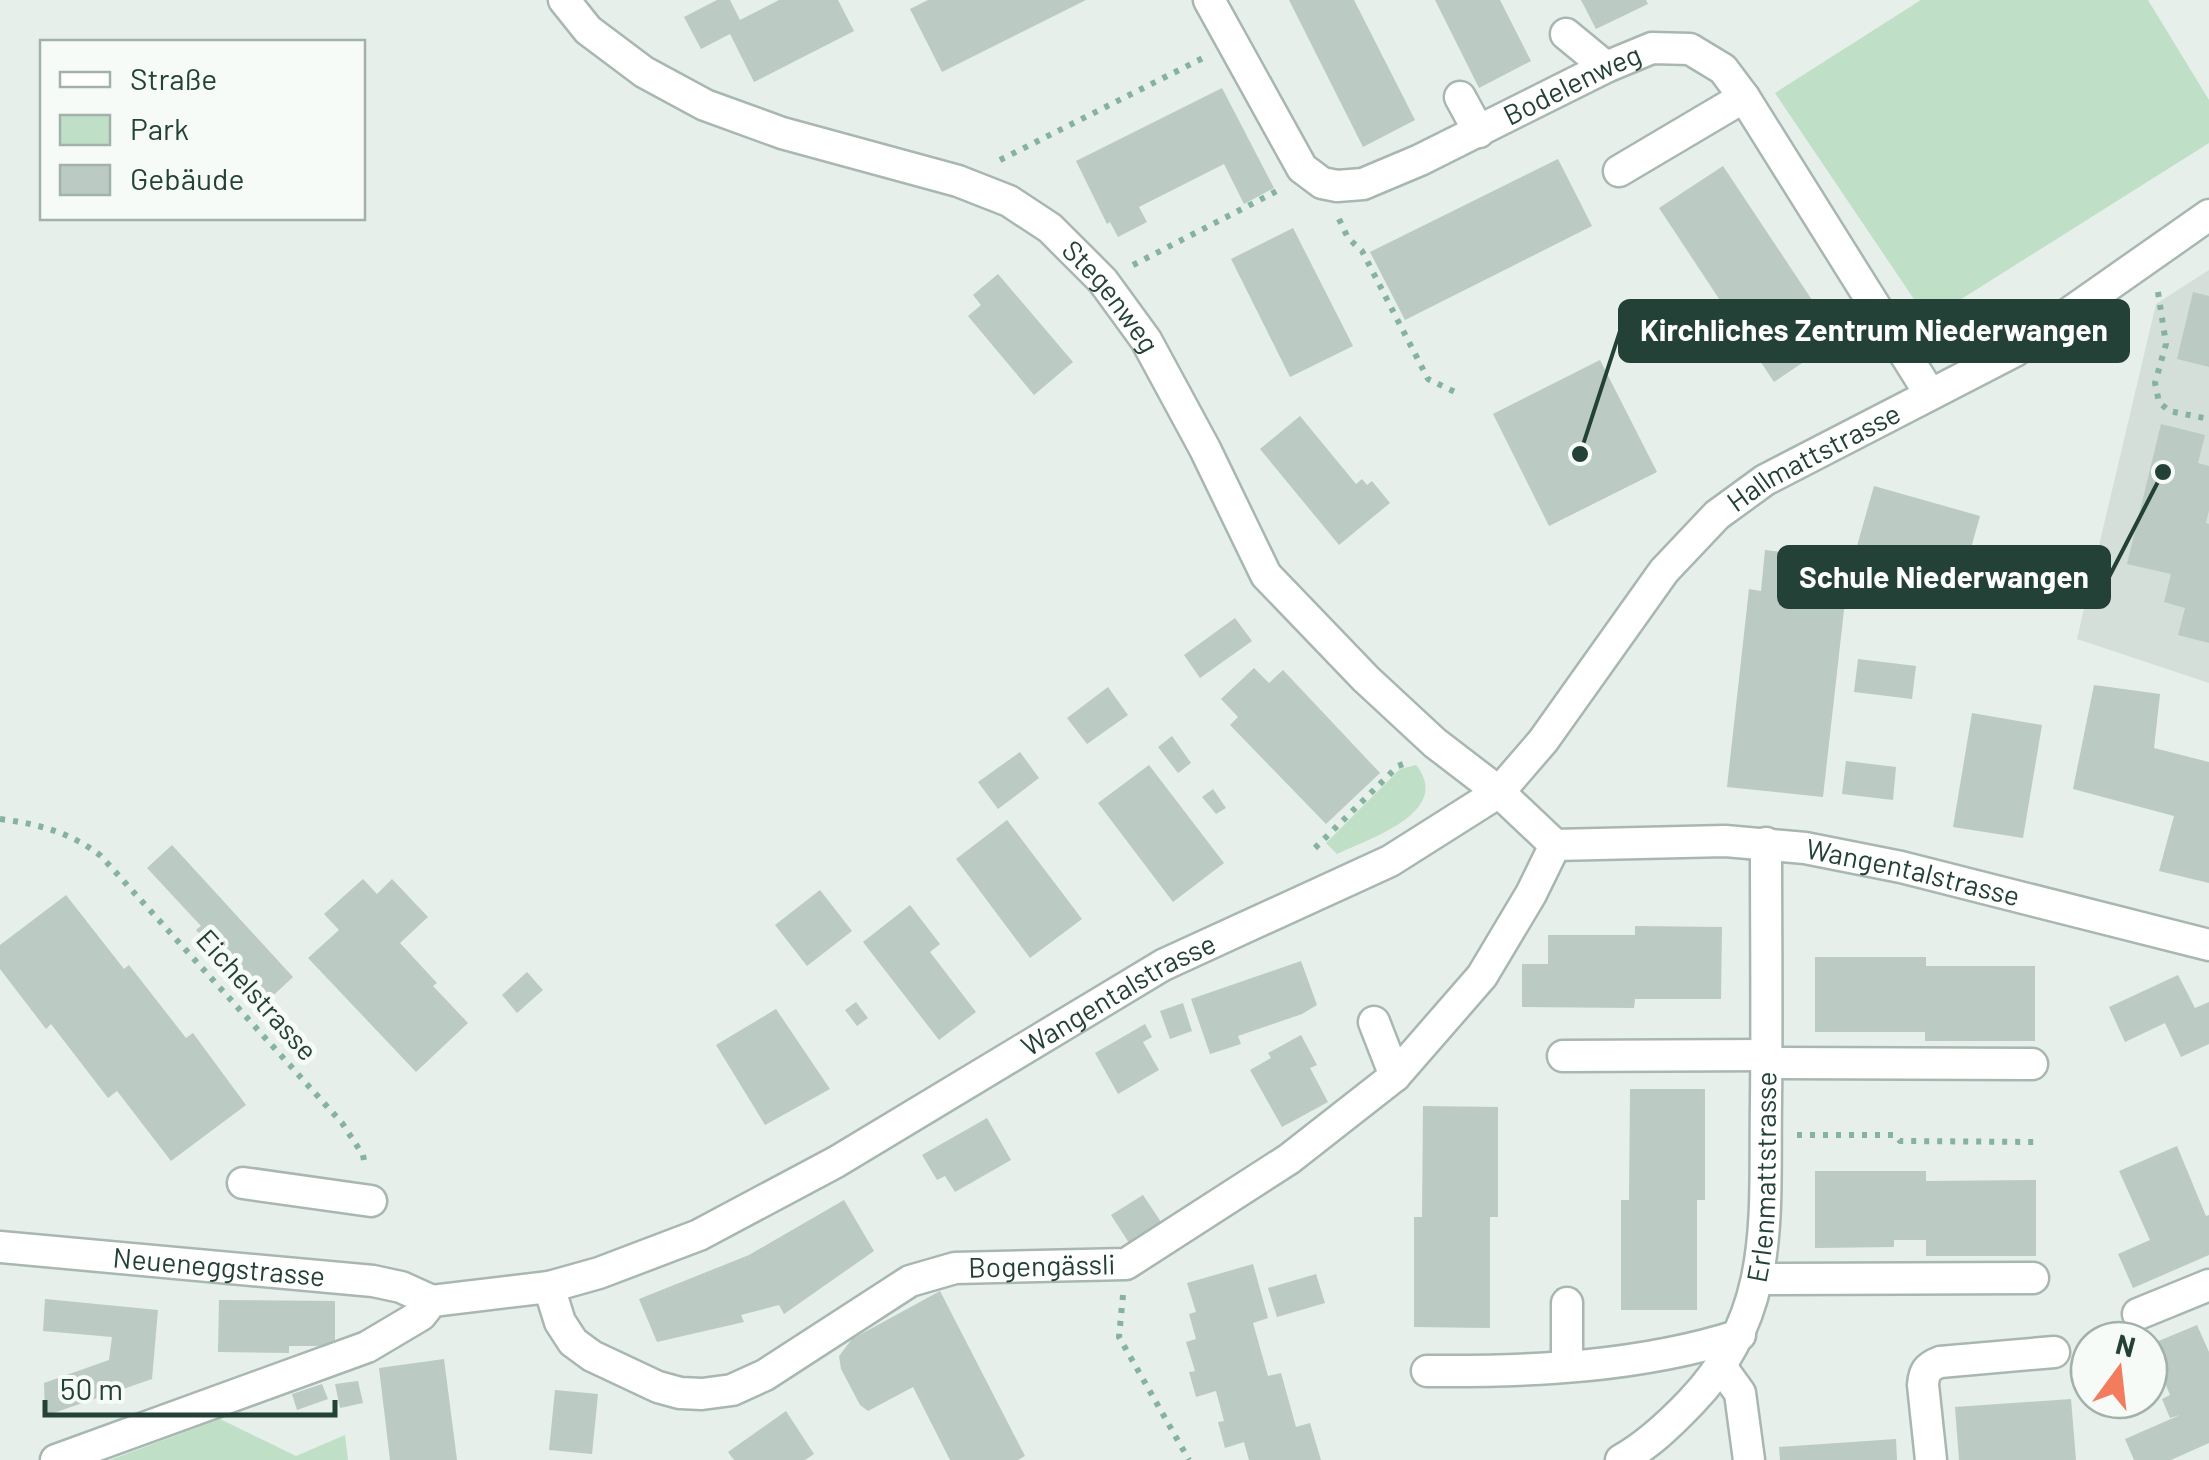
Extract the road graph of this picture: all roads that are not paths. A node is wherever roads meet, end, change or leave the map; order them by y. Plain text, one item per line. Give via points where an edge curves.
1 (564, 0) edge
2 (1194, 1) edge
3 (1566, 34) dead end
4 (1606, 67) junction
5 (1460, 97) dead end
6 (1744, 97) junction
7 (1479, 132) junction
8 (1619, 170) dead end
9 (2209, 214) edge
10 (1930, 394) junction
11 (1499, 792) junction
12 (1766, 843) junction
13 (1555, 845) junction
14 (2209, 945) edge
15 (1374, 1022) dead end
16 (1563, 1056) dead end
17 (1767, 1059) junction
18 (2032, 1064) dead end
19 (1396, 1076) junction
20 (243, 1183) dead end
21 (371, 1201) road end
22 (0, 1248) edge
23 (2033, 1278) dead end
24 (1759, 1279) junction
25 (2209, 1285) edge
26 (549, 1287) junction
27 (432, 1302) junction
28 (1567, 1303) dead end
29 (2138, 1314) dead end
30 (1740, 1335) junction
31 (2054, 1352) dead end
32 (1567, 1365) junction
33 (1722, 1368) junction
34 (1427, 1372) dead end
35 (56, 1460) edge
36 (1621, 1460) edge
37 (1749, 1460) edge
38 (1931, 1460) edge

1 - 11 street, Stegenweg via 588,30 705,105 958,180 1050,228 1103,281 1146,340 1266,574 1366,679
2 - 7 street, Bodelenweg via 1302,168 1322,183 1363,184
3 - 4 street
4 - 6 street, Bodelenweg via 1652,48 1690,49 1723,69
4 - 7 street, Bodelenweg
5 - 7 street
6 - 8 street
6 - 10 street, Bodelenweg
9 - 10 street, Hallmattstrasse via 2015,351
10 - 11 street, Hallmattstrasse via 1765,480 1698,532
11 - 13 street
11 - 26 street, Wangentalstrasse via 1390,861 1163,964 836,1162 699,1235
12 - 13 street, Wangentalstrasse
12 - 14 street, Wangentalstrasse via 1901,867
12 - 17 street, Erlenmattstrasse
13 - 19 street, Bogengässli via 1482,976
15 - 19 street
16 - 17 street
17 - 18 street
17 - 24 street, Erlenmattstrasse
19 - 26 street, Bogengässli via 1289,1159 1126,1264 955,1268 910,1281 732,1390 680,1393 592,1356 560,1322
20 - 21 street
22 - 27 street, Neueneggstrasse via 372,1282
23 - 24 street
24 - 30 street, Erlenmattstrasse
25 - 29 street
26 - 27 street, Wangentalstrasse
27 - 35 street, Wangentalstrasse via 367,1347
28 - 32 street
30 - 32 street via 1678,1353
30 - 33 street, Erlenmattstrasse
31 - 38 street via 1930,1366 1923,1386
32 - 34 street
33 - 36 street, Erlenmattstrasse via 1677,1418
33 - 37 street via 1740,1393

